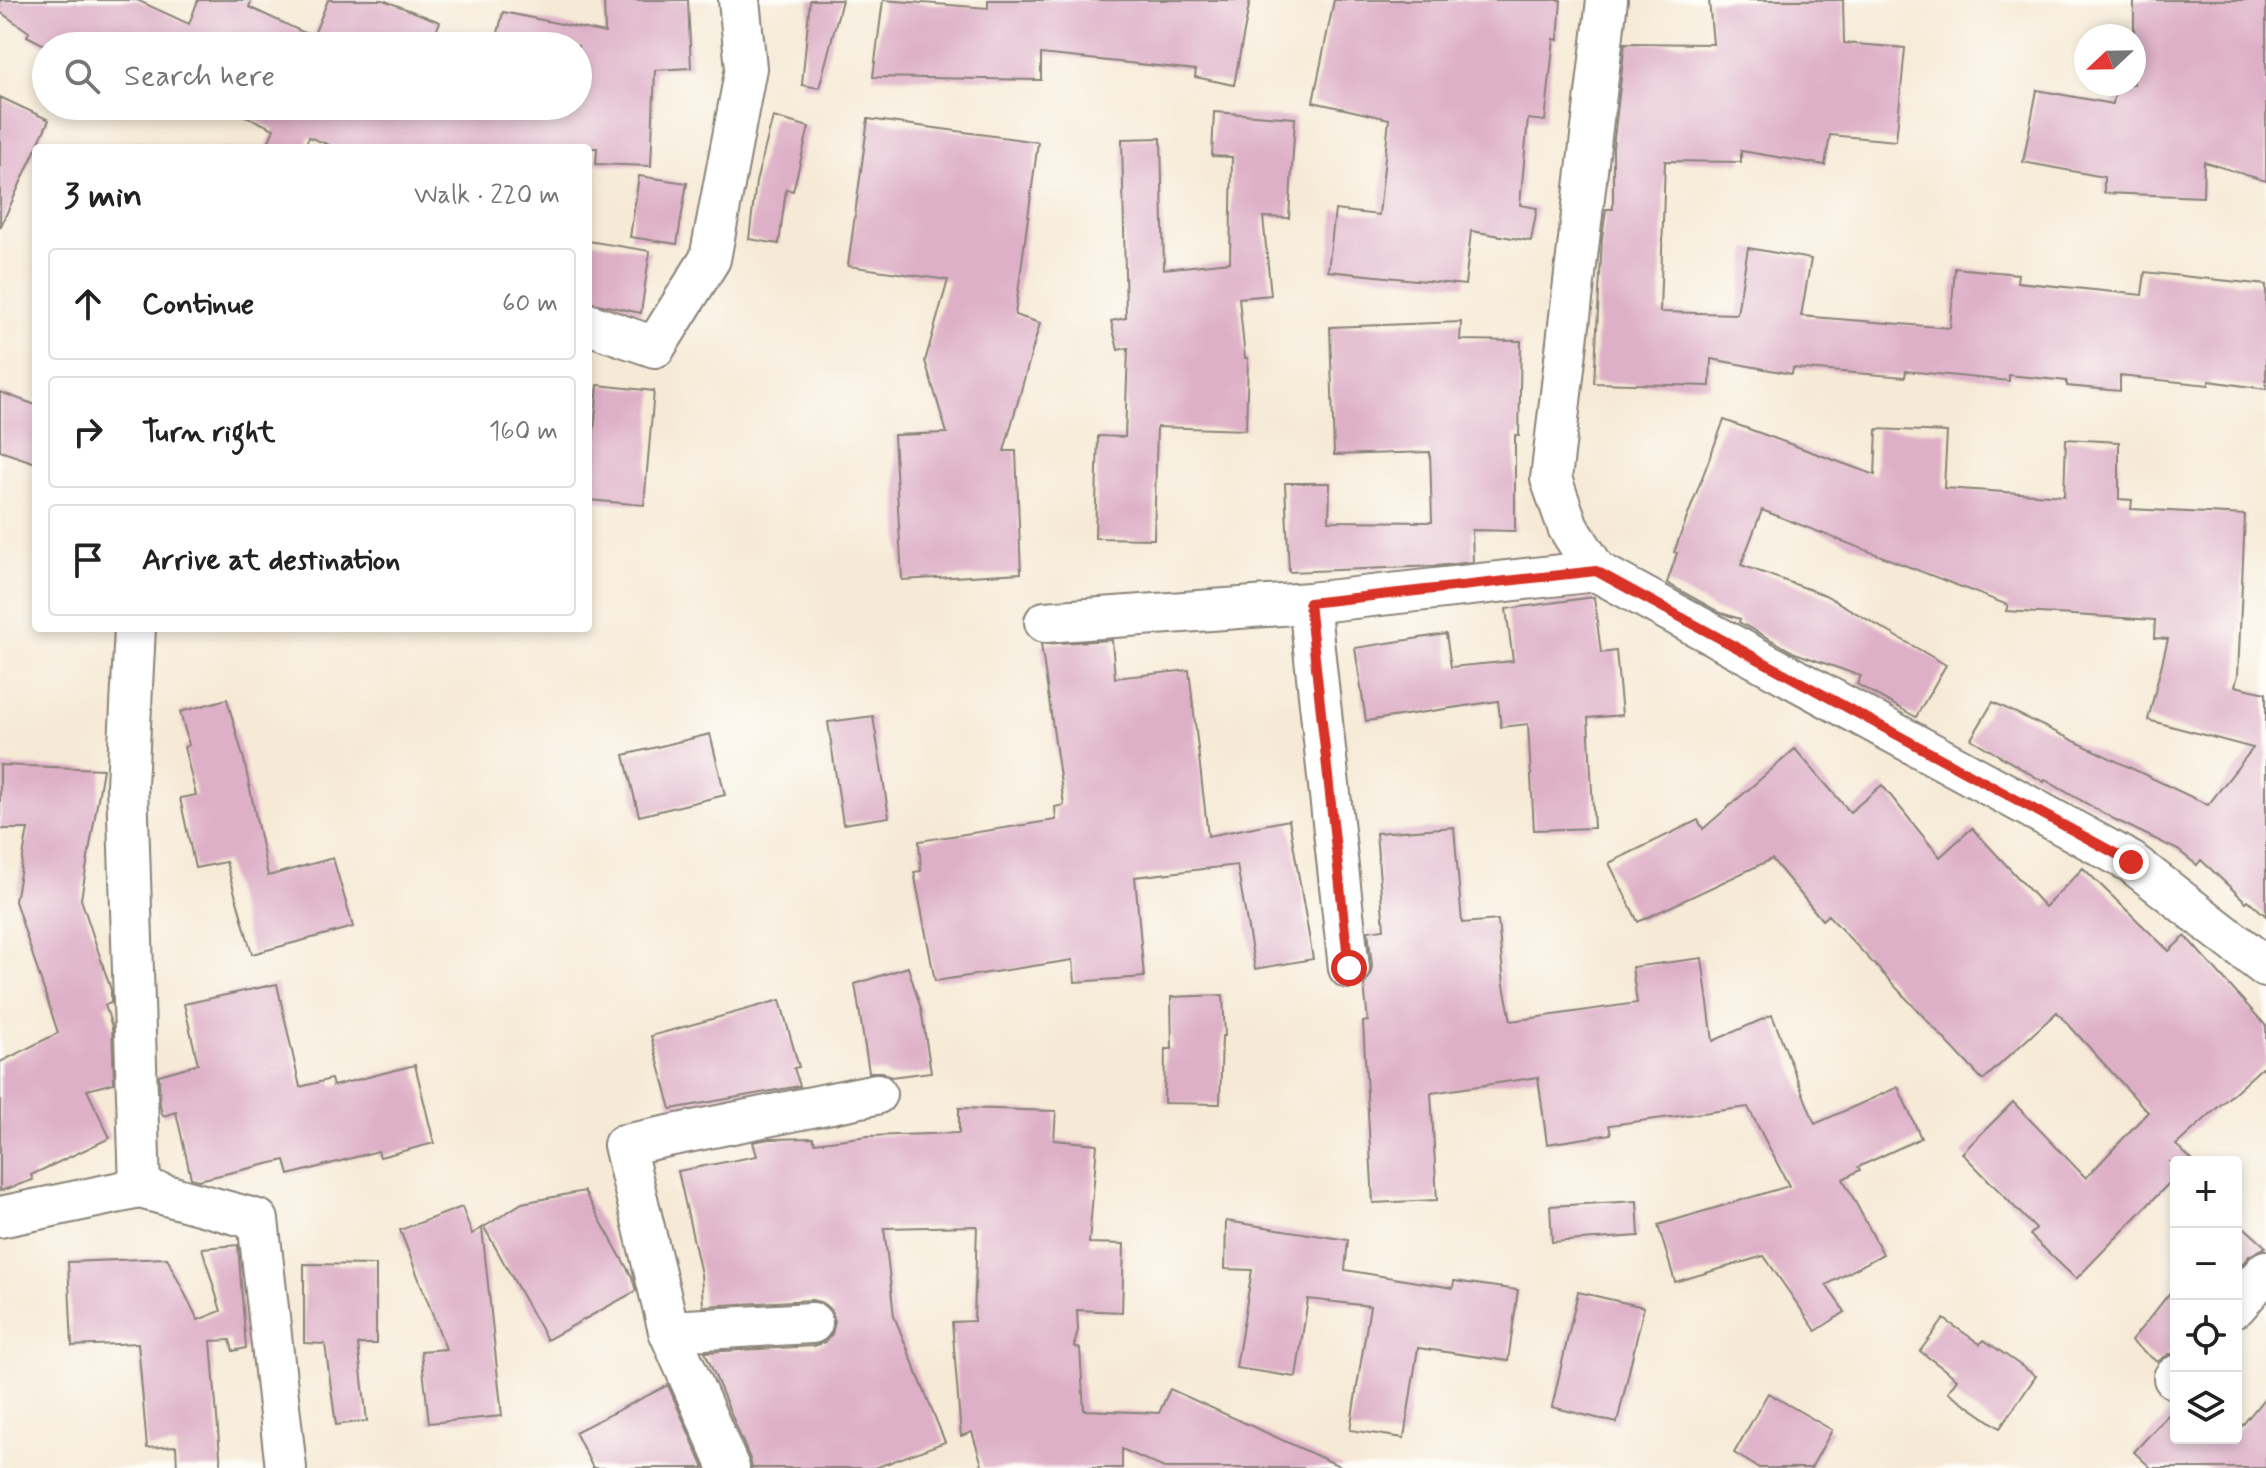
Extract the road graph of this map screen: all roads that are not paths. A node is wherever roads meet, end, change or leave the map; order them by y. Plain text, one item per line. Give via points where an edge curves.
1 (739, 0) edge
2 (1607, 0) edge
3 (592, 325) edge
4 (1596, 571) junction
5 (1309, 603) junction
6 (1045, 622) dead end
7 (135, 632) edge
8 (2266, 967) edge
9 (1349, 968) dead end
10 (876, 1094) dead end
11 (140, 1188) junction
12 (0, 1217) edge
13 (2266, 1271) edge
14 (2241, 1300) edge
15 (812, 1323) dead end
16 (669, 1331) junction
17 (286, 1468) edge
18 (729, 1468) edge

1 - 3 street via 746,68 710,259 655,347
2 - 4 street via 1551,479 1568,527
4 - 5 street
4 - 8 street via 2131,862
5 - 6 street
5 - 9 street
7 - 11 street via 127,785
10 - 16 street via 624,1145
11 - 12 street
11 - 17 street via 258,1220
13 - 14 street
15 - 16 street
16 - 18 street

